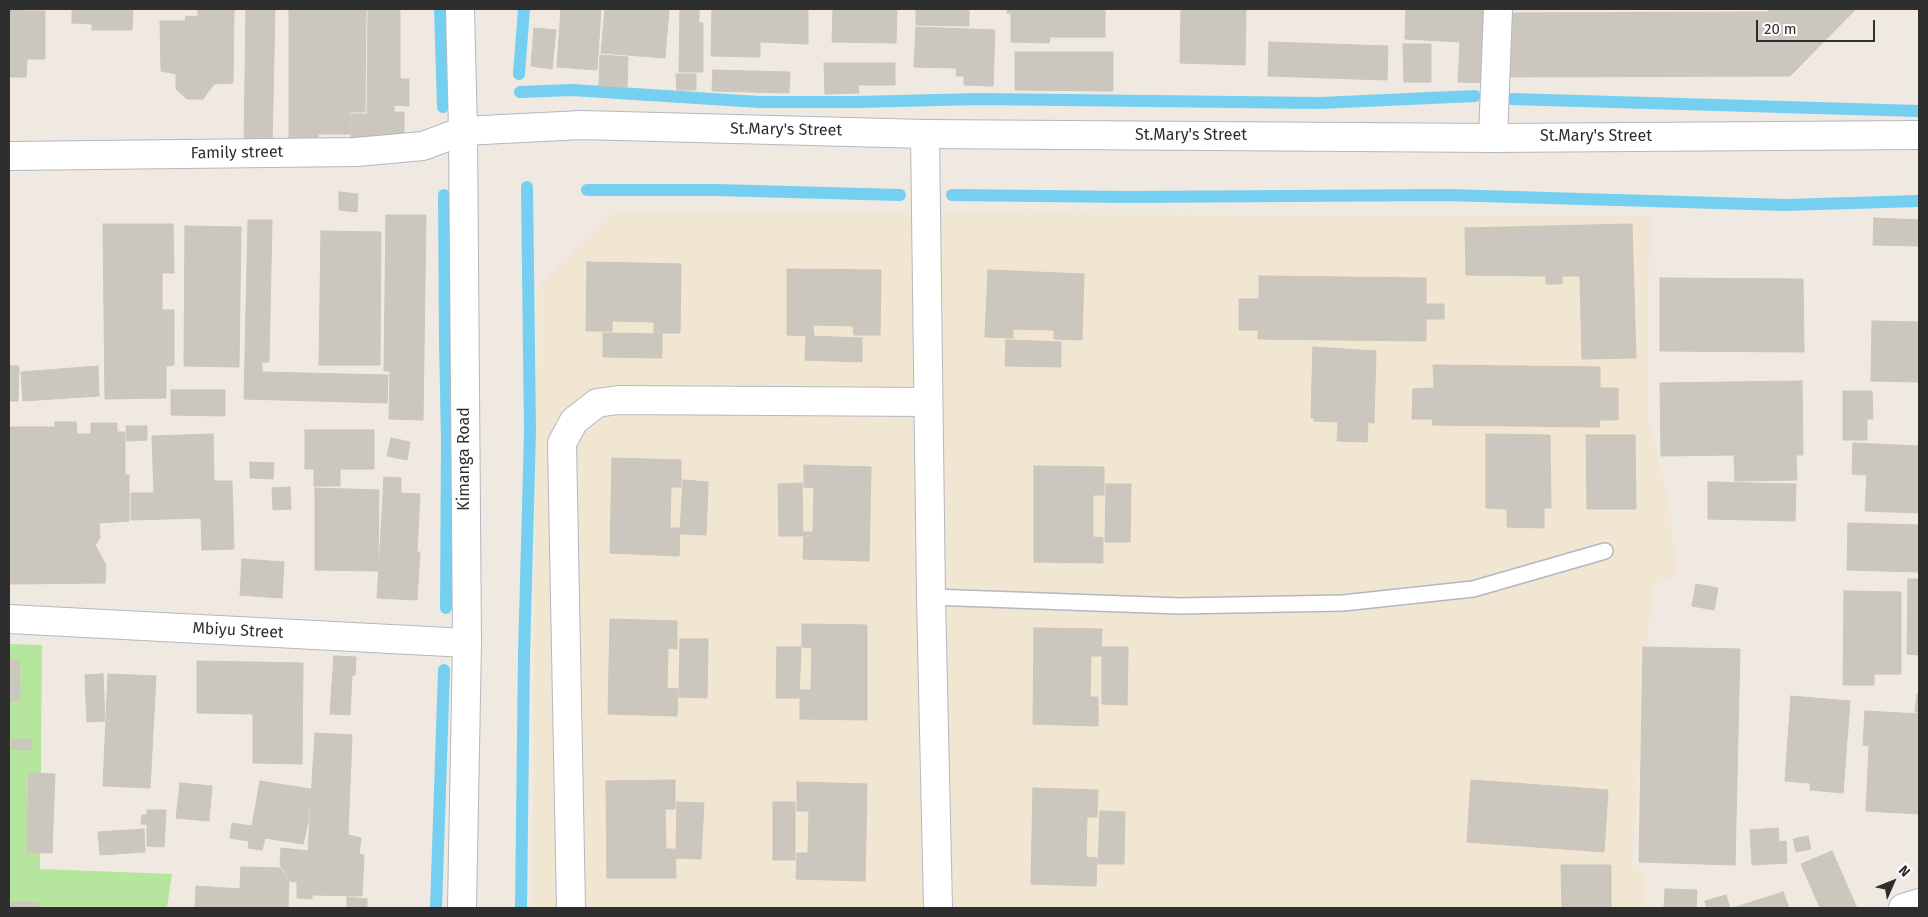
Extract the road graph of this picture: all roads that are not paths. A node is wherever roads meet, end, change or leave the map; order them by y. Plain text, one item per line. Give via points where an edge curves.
1 (460, 9) edge
2 (1498, 9) edge
3 (463, 131) junction
4 (925, 134) junction
5 (1919, 135) edge
6 (1493, 138) junction
7 (9, 156) edge
8 (928, 402) junction
9 (1605, 551) dead end
10 (932, 597) junction
11 (9, 619) edge
12 (467, 643) junction
13 (1919, 903) edge
14 (462, 908) edge
15 (571, 908) edge
16 (938, 908) edge
17 (1903, 908) edge

1 - 3 street, Kimanga Road
2 - 6 street
3 - 4 street, St.Mary's Street via 582,125
3 - 7 street, Family street via 423,146 356,152
3 - 12 street, Kimanga Road
4 - 6 street, St.Mary's Street
4 - 8 street
5 - 6 street, St.Mary's Street
8 - 10 street
8 - 15 street via 618,400 597,403 574,421 562,443
9 - 10 lane via 1473,589 1343,603 1179,606
10 - 16 street
11 - 12 street, Mbiyu Street
12 - 14 street, Kimanga Road
13 - 17 street

